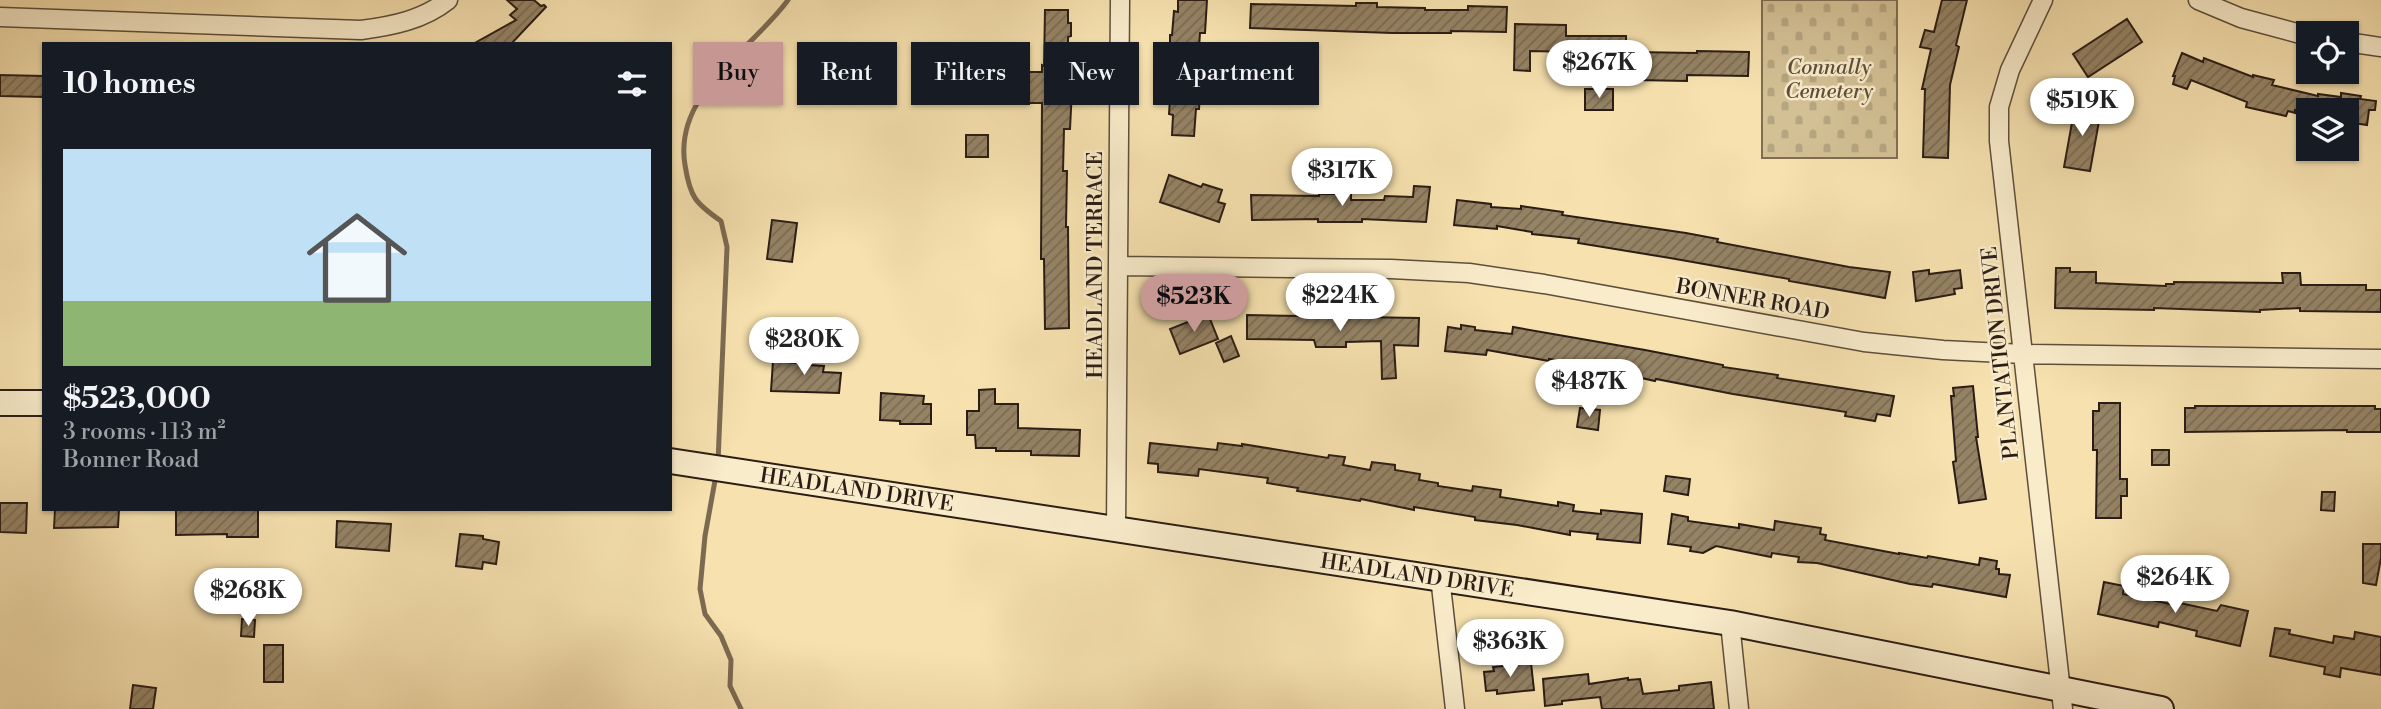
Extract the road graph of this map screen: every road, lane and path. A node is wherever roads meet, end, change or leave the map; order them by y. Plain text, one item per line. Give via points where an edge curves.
1 (448, 0) edge
2 (1120, 0) edge
3 (2043, 0) edge
4 (2198, 0) edge
5 (0, 17) edge
6 (2296, 33) edge
7 (2359, 44) edge
8 (2381, 47) edge
9 (1118, 265) junction
10 (2023, 354) junction
11 (2381, 359) edge
12 (0, 403) edge
13 (42, 403) edge
14 (672, 461) edge
15 (1116, 530) junction
16 (1440, 577) junction
17 (1730, 622) junction
18 (2062, 698) edge
19 (1455, 709) edge
20 (1739, 709) edge
21 (2161, 709) edge

1 - 5 street via 396,26 361,30
2 - 9 street, HEADLAND TERRACE
3 - 10 street, PLANTATION DRIVE via 2010,70 2000,107 1999,141
4 - 6 street
7 - 8 street
9 - 10 street, BONNER ROAD via 1469,274 1864,342
9 - 15 street, HEADLAND TERRACE
10 - 11 street, BONNER ROAD
10 - 18 street, PLANTATION DRIVE
12 - 13 main road
14 - 15 main road, HEADLAND DRIVE
15 - 16 main road, HEADLAND DRIVE
16 - 17 main road, HEADLAND DRIVE
16 - 19 street
17 - 18 main road, HEADLAND DRIVE
17 - 20 street
18 - 21 main road, HEADLAND DRIVE

